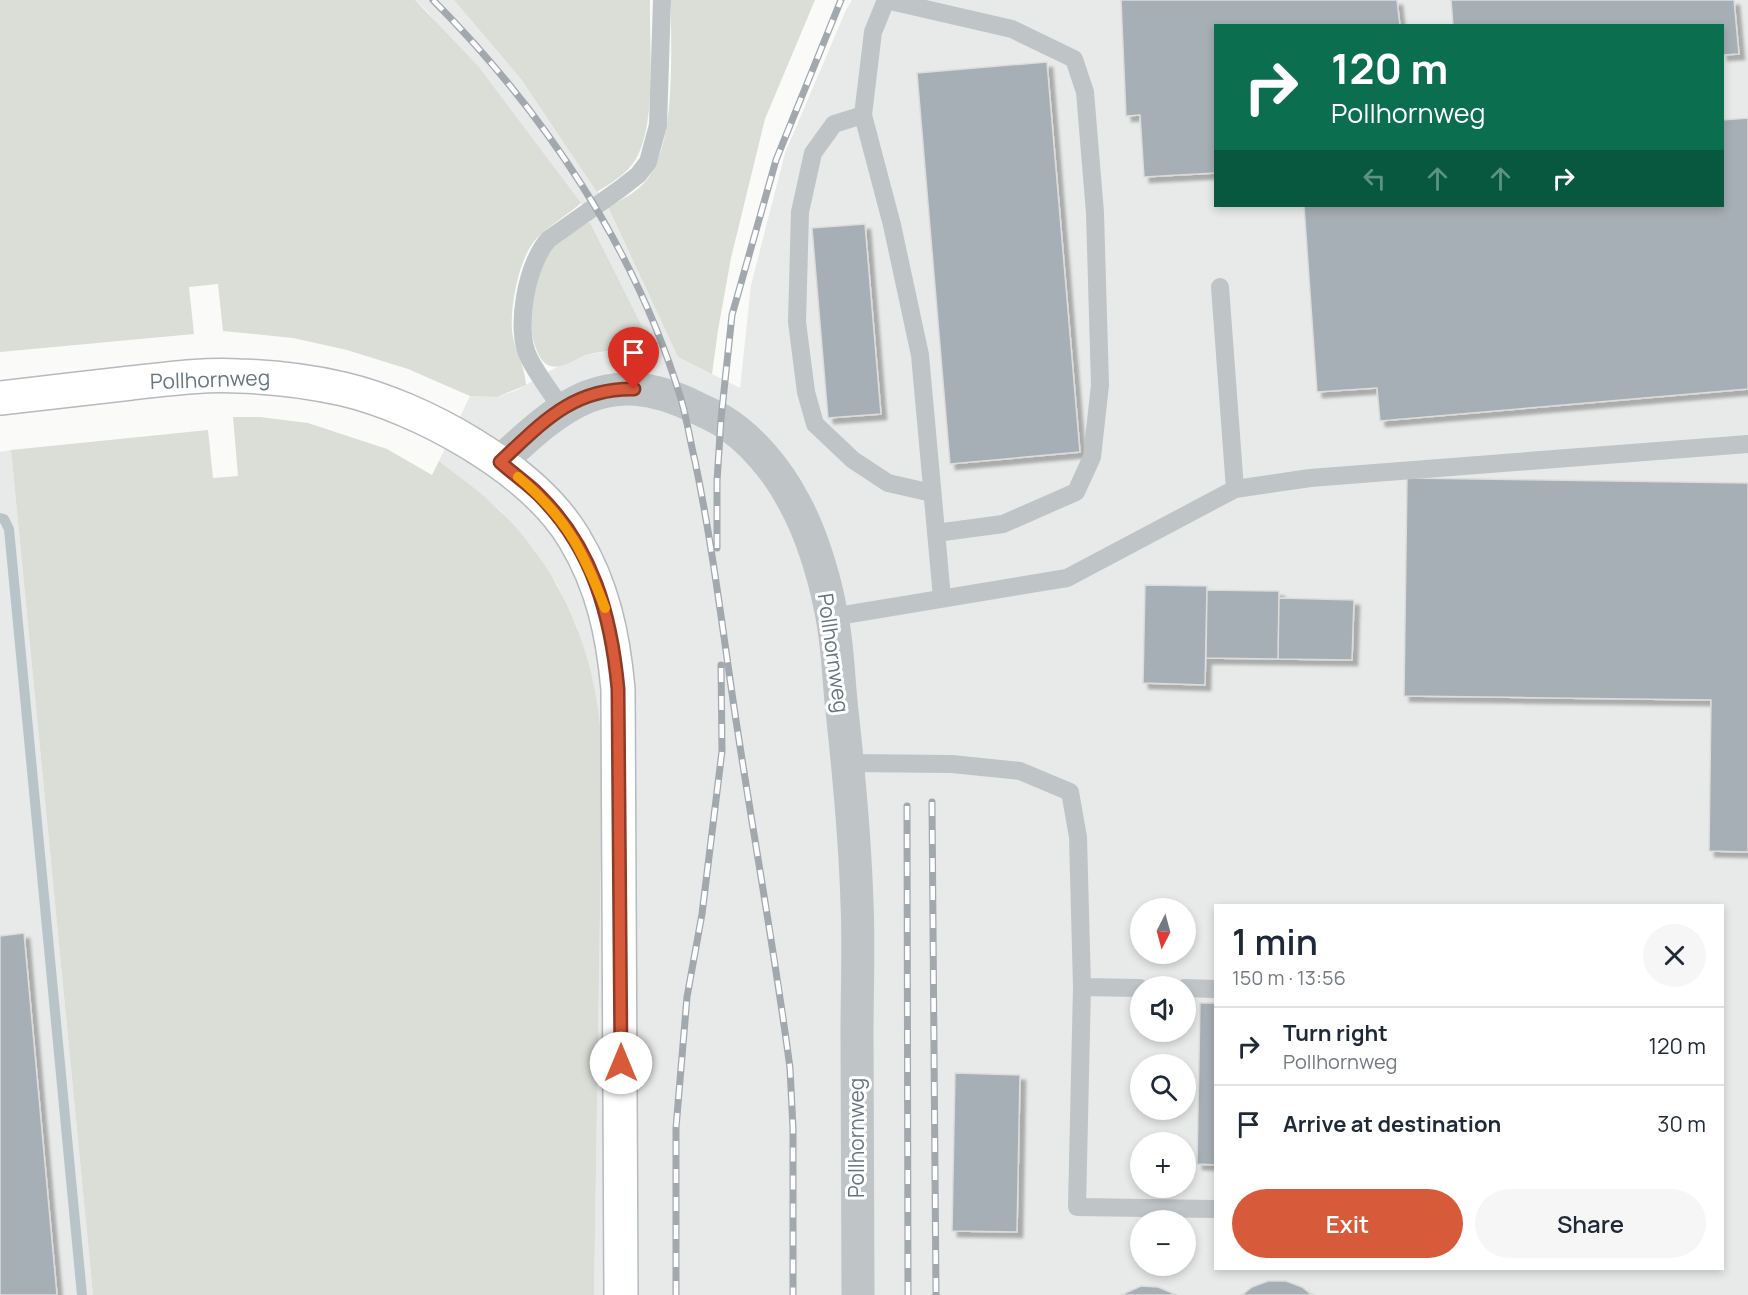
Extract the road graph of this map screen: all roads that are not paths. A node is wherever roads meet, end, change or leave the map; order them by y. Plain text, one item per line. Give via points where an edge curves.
1 (662, 0) edge
2 (886, 0) edge
3 (863, 115) junction
4 (1220, 287) dead end
5 (0, 398) edge
6 (562, 409) junction
7 (1748, 444) edge
8 (500, 462) junction
9 (1235, 489) junction
10 (933, 493) junction
11 (936, 533) junction
12 (942, 598) junction
13 (832, 617) junction
14 (848, 763) junction
15 (1082, 987) junction
16 (1130, 988) edge
17 (1196, 988) edge
18 (1214, 989) edge
19 (1214, 1209) edge
20 (621, 1295) edge
21 (858, 1295) edge

1 - 6 lane via 658,125 648,162 620,189 549,239 532,270 527,289 523,342 528,357
2 - 3 lane via 873,32
2 - 11 lane via 1012,29 1074,59 1085,92 1095,213 1100,385 1092,457 1076,492 1003,524
3 - 10 lane via 920,355
3 - 10 lane via 834,124 813,153 800,212 797,322 806,392 815,424 853,460 888,483
4 - 9 lane
5 - 8 main road, Pollhornweg via 194,376 292,379 343,389 399,407
6 - 8 street, Pollhornweg
6 - 13 street, Pollhornweg via 598,392 634,389 682,400 721,419 759,453 795,502 809,534
7 - 9 lane via 1322,477
8 - 20 main road via 538,494 574,538 605,608 615,652 620,760
9 - 12 lane via 1067,578
10 - 11 lane
11 - 12 lane
12 - 13 lane
13 - 14 street, Pollhornweg
14 - 15 lane via 952,764 1020,771 1070,792 1078,837
14 - 21 street, Pollhornweg via 857,903
15 - 16 lane
15 - 19 lane via 1077,1207
17 - 18 lane

